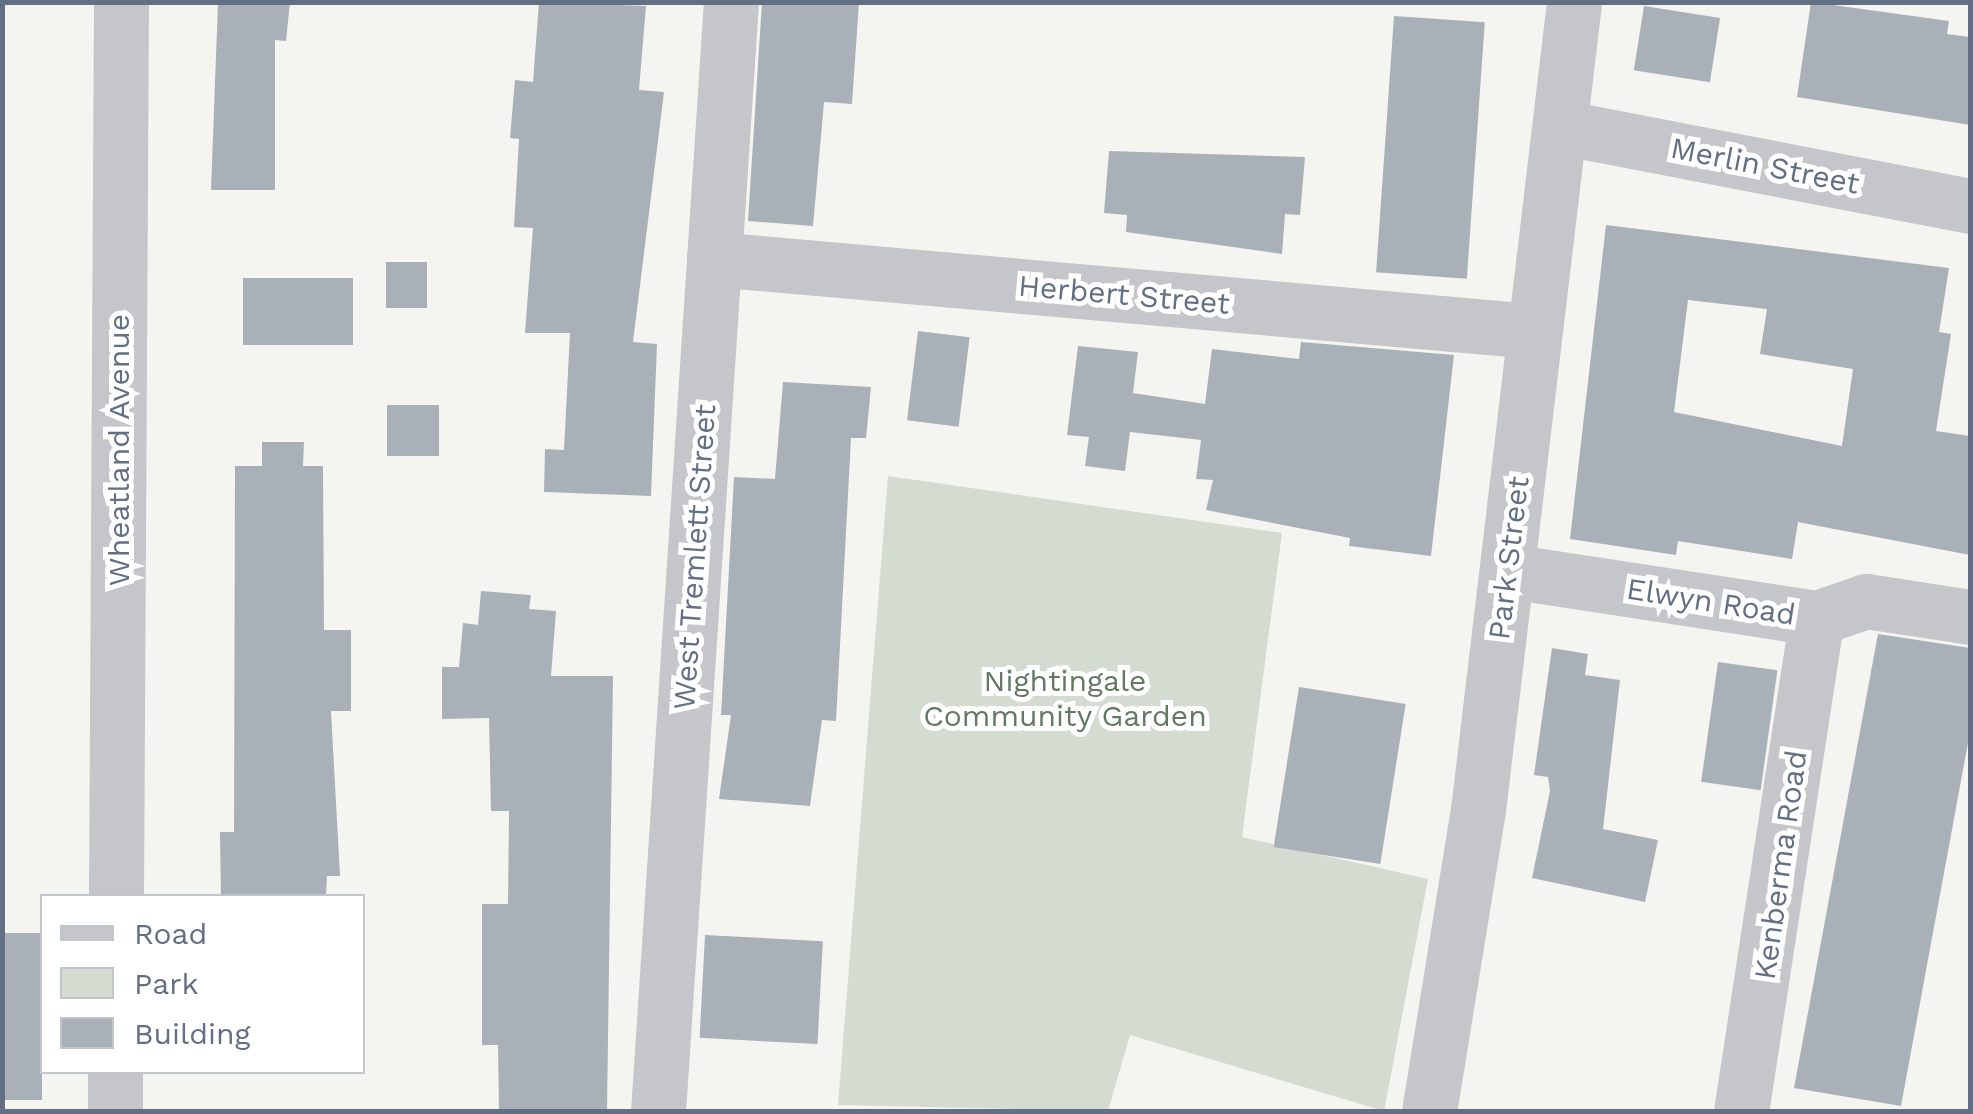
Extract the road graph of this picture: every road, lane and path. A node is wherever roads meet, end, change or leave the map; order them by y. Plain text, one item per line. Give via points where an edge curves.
1 (121, 2) edge
2 (732, 2) edge
3 (1574, 2) edge
4 (1560, 126) junction
5 (1970, 206) edge
6 (714, 259) junction
7 (1534, 331) junction
8 (1508, 571) junction
9 (1818, 618) junction
10 (1970, 618) edge
11 (116, 894) edge
12 (115, 1074) edge
13 (114, 1112) edge
14 (658, 1112) edge
15 (1430, 1112) edge
16 (1741, 1112) edge

1 - 11 street, Wheatland Avenue
2 - 6 street, West Tremlett Street
3 - 4 street, Park Street
4 - 5 street, Merlin Street
4 - 7 street, Park Street
6 - 7 street, Herbert Street
6 - 14 street, West Tremlett Street
7 - 8 street, Park Street
8 - 9 street, Elwyn Road
8 - 15 street, Park Street
9 - 10 street, Elwyn Road via 1866,601
9 - 16 street, Kenberma Road
12 - 13 street

